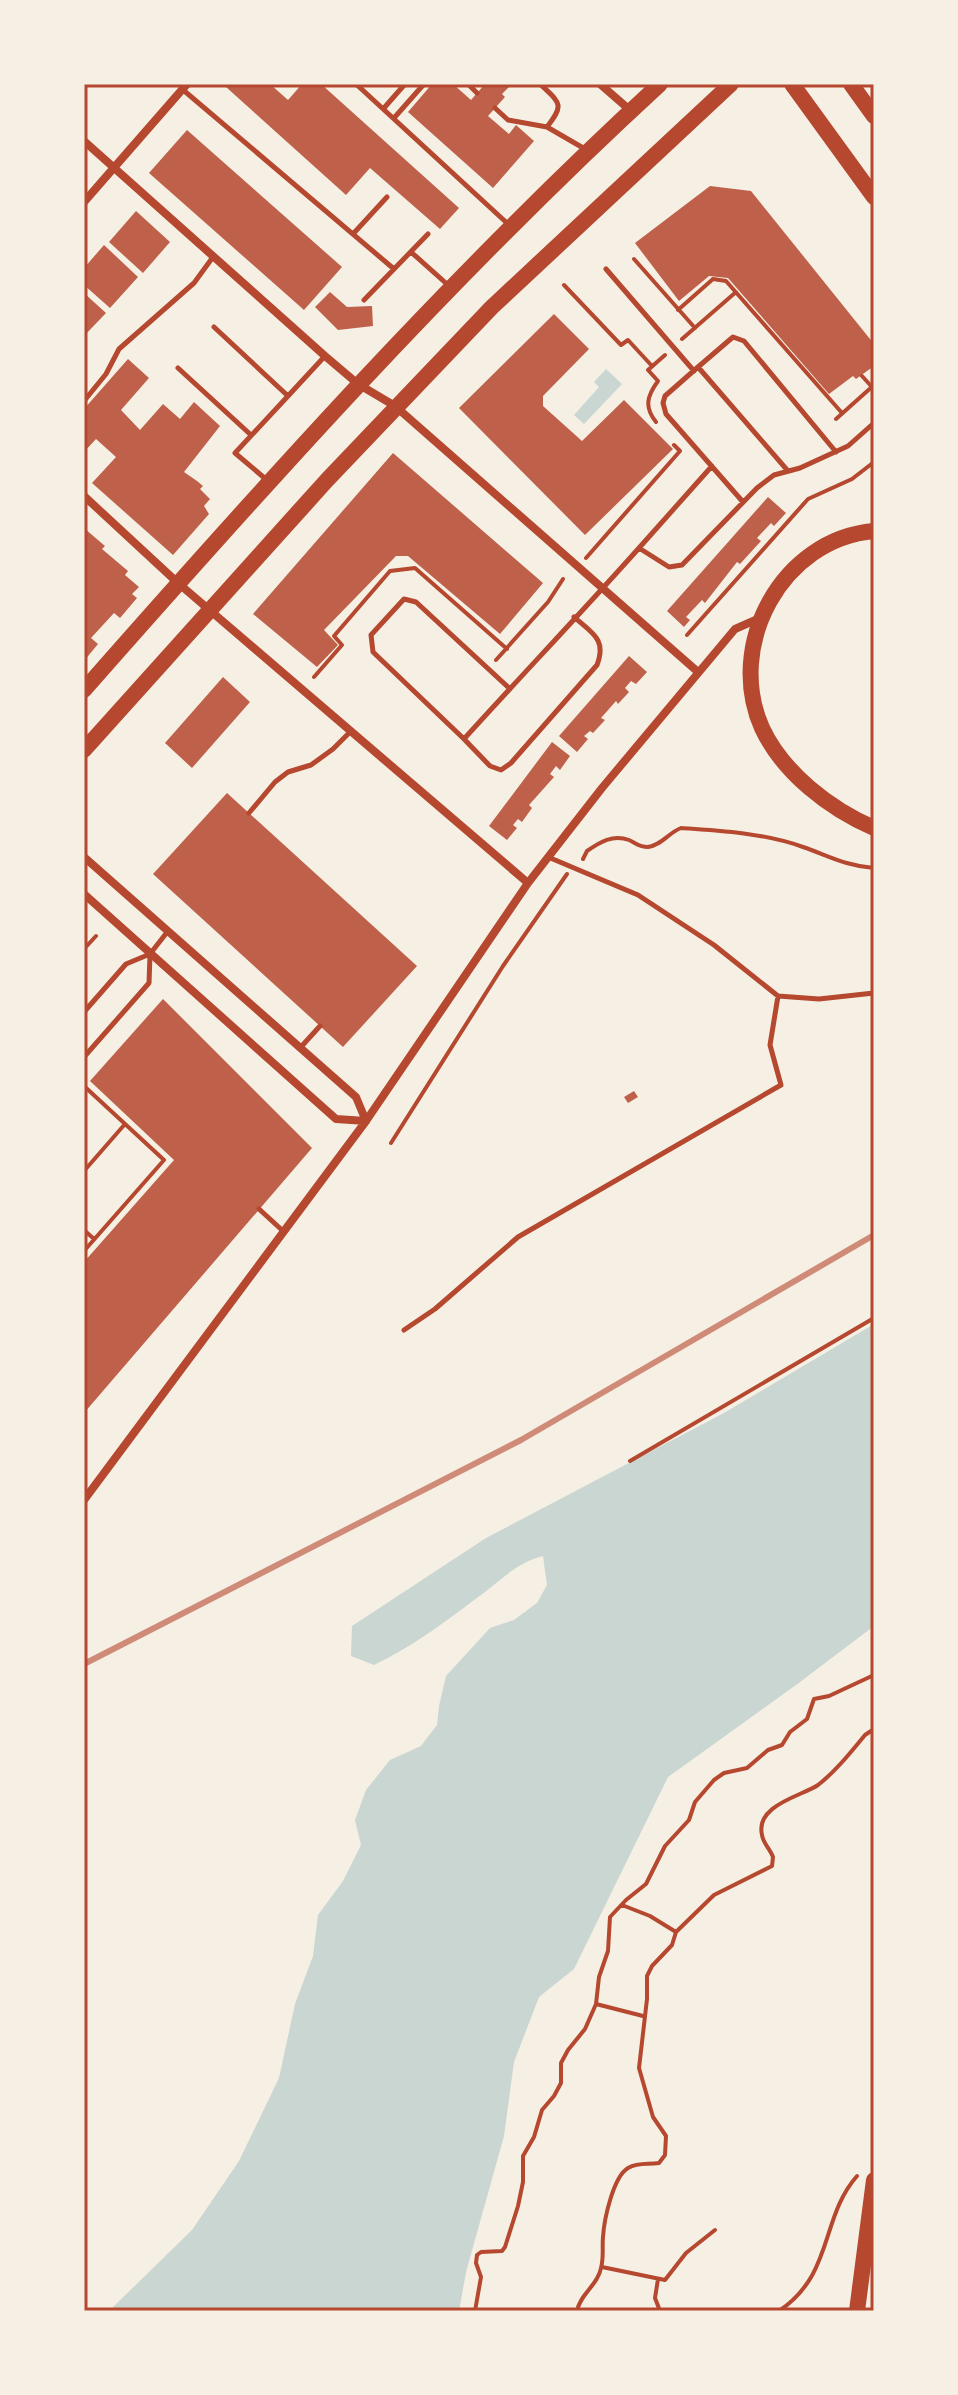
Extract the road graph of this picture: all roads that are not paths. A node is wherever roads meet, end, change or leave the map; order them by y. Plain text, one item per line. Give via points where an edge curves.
1 (356, 84) edge
2 (405, 84) edge
3 (424, 84) edge
4 (468, 84) edge
5 (540, 84) edge
6 (600, 84) edge
7 (660, 84) edge
8 (731, 84) edge
9 (792, 84) edge
10 (851, 84) edge
11 (185, 87) edge
12 (477, 93) dead end
13 (384, 108) junction
14 (495, 108) dead end
15 (631, 111) junction
16 (874, 116) edge
17 (394, 118) junction
18 (547, 127) junction
19 (84, 141) edge
20 (590, 151) junction
21 (114, 167) junction
22 (387, 197) dead end
23 (874, 197) edge
24 (84, 202) edge
25 (511, 227) junction
26 (353, 234) junction
27 (428, 234) dead end
28 (411, 252) junction
29 (213, 256) junction
30 (394, 269) junction
31 (606, 269) dead end
32 (452, 288) junction
33 (364, 300) dead end
34 (214, 327) dead end
35 (325, 356) junction
36 (178, 368) dead end
37 (696, 369) junction
38 (358, 384) junction
39 (288, 396) junction
40 (84, 401) edge
41 (395, 406) junction
42 (874, 423) edge
43 (251, 435) junction
44 (836, 452) junction
45 (712, 466) junction
46 (788, 471) junction
47 (269, 482) junction
48 (84, 496) edge
49 (743, 502) junction
50 (874, 531) edge
51 (639, 548) junction
52 (178, 583) junction
53 (603, 588) junction
54 (209, 609) junction
55 (574, 617) junction
56 (760, 618) junction
57 (698, 672) junction
58 (510, 689) junction
59 (84, 690) edge
60 (352, 730) junction
61 (464, 739) junction
62 (84, 750) edge
63 (249, 813) dead end
64 (874, 828) edge
65 (84, 857) edge
66 (548, 857) junction
67 (528, 883) junction
68 (84, 894) edge
69 (168, 931) junction
70 (150, 954) junction
71 (874, 993) edge
72 (778, 996) junction
73 (84, 1012) edge
74 (320, 1026) dead end
75 (300, 1048) junction
76 (84, 1057) edge
77 (366, 1121) junction
78 (259, 1209) dead end
79 (284, 1231) junction
80 (404, 1330) dead end
81 (84, 1500) edge
82 (869, 2174) edge
83 (857, 2311) edge

1 - 13 lane
2 - 13 lane
3 - 17 lane
4 - 12 lane
5 - 18 lane via 560,106
6 - 15 street
7 - 15 main road
8 - 41 main road via 492,307
9 - 23 main road
10 - 16 main road
11 - 21 street
11 - 26 lane
13 - 17 lane
14 - 18 lane via 508,120
15 - 20 main road
17 - 25 lane
18 - 20 lane
19 - 21 street
20 - 25 main road
21 - 24 street
21 - 29 street
22 - 26 lane
25 - 32 main road
26 - 30 lane
27 - 28 lane
28 - 30 lane
28 - 32 lane
29 - 35 street
29 - 40 lane via 194,283 119,349
30 - 33 lane
31 - 37 lane
32 - 38 main road
34 - 39 lane
35 - 38 street
35 - 39 lane
36 - 43 lane
37 - 44 lane via 733,337 744,341
37 - 45 lane via 663,403 666,414
37 - 46 lane
38 - 41 street
38 - 47 main road
39 - 43 lane
41 - 53 street
41 - 54 main road
42 - 44 lane
43 - 47 lane via 235,453
44 - 46 lane
45 - 49 lane
45 - 51 lane
46 - 49 lane via 774,475
47 - 52 main road
48 - 52 street
49 - 51 lane via 682,565 669,567
50 - 56 main road via 844,538 806,559 770,597
51 - 53 lane
52 - 54 street
52 - 59 main road
53 - 55 lane
53 - 57 street
54 - 60 street
54 - 62 main road
55 - 58 lane
55 - 61 lane via 599,639 602,653 597,665 511,763 501,770 490,766
56 - 57 street via 735,629
56 - 64 main road via 751,665 762,727 797,775 831,804
57 - 66 street
58 - 61 lane
58 - 61 lane via 416,602 404,599 371,635 373,652
60 - 63 lane via 311,765 275,782
60 - 67 street
65 - 69 street
66 - 67 street
66 - 72 lane via 638,895
67 - 77 street
68 - 70 street
69 - 70 lane
69 - 75 street
70 - 73 lane via 126,964
70 - 76 lane via 149,983
70 - 77 street via 336,1119
71 - 72 lane via 819,999
72 - 80 lane via 770,1045 781,1085 518,1237
74 - 75 lane
75 - 77 street via 356,1097
77 - 79 street
78 - 79 lane
79 - 81 street
82 - 83 main road

